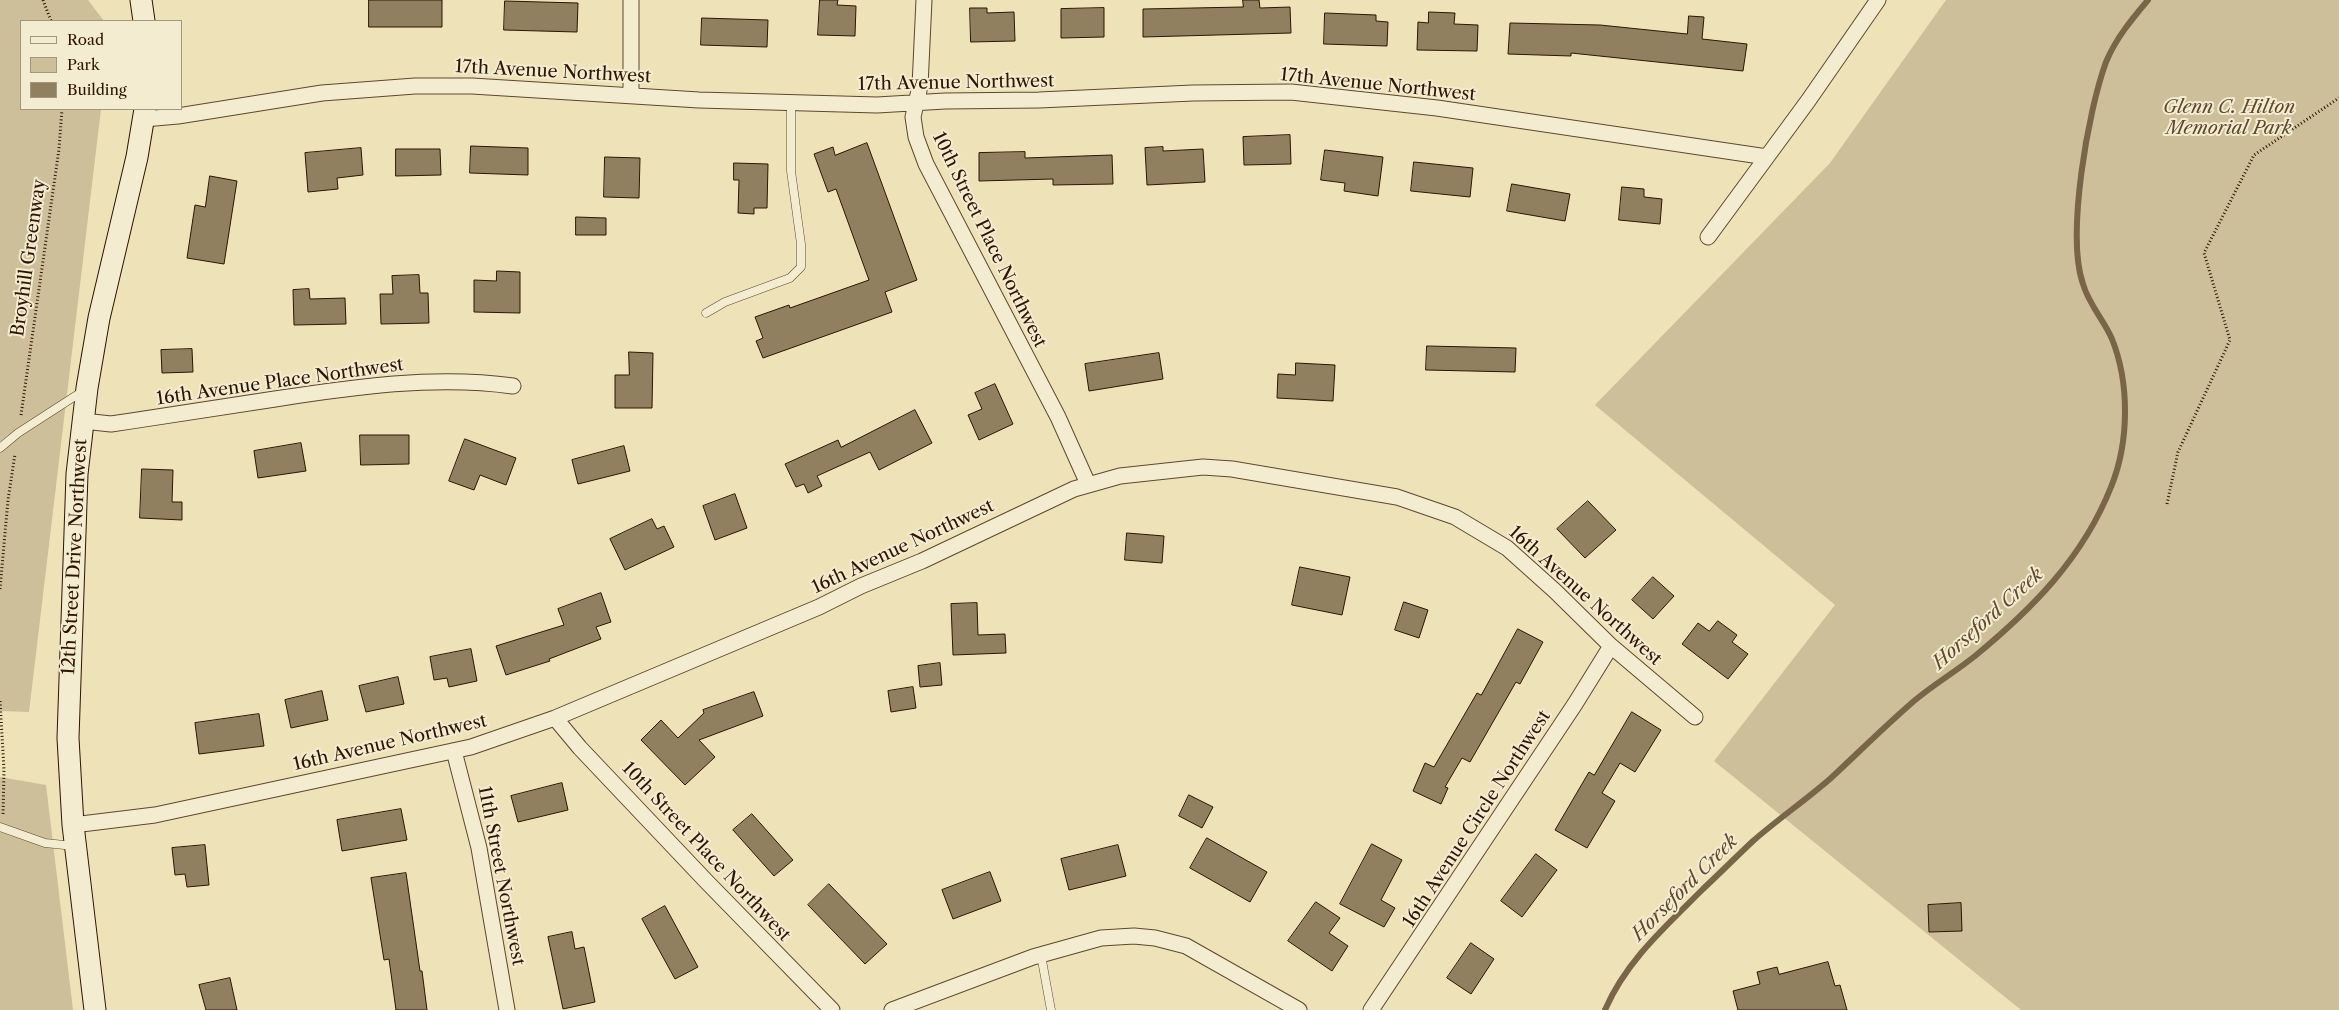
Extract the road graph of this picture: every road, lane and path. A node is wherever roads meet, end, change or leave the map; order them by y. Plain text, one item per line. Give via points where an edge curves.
1 (44, 0) edge
2 (141, 0) edge
3 (631, 0) edge
4 (924, 0) edge
5 (1878, 0) edge
6 (52, 20) edge
7 (144, 20) edge
8 (630, 94) junction
9 (2339, 98) edge
10 (918, 102) junction
11 (791, 104) junction
12 (62, 110) edge
13 (145, 114) edge
14 (1767, 157) junction
15 (1708, 237) dead end
16 (706, 313) dead end
17 (513, 386) dead end
18 (87, 388) junction
19 (83, 421) junction
20 (18, 433) junction
21 (0, 448) edge
22 (1088, 484) junction
23 (2166, 504) dead end
24 (0, 589) edge
25 (1611, 646) junction
26 (0, 702) edge
27 (1695, 717) dead end
28 (555, 718) junction
29 (454, 751) junction
30 (73, 825) junction
31 (2, 828) edge
32 (76, 846) junction
33 (1041, 955) junction
34 (95, 1010) edge
35 (507, 1010) edge
36 (832, 1010) edge
37 (892, 1010) edge
38 (1051, 1010) edge
39 (1299, 1010) edge
40 (1371, 1010) edge

1 - 6 path
2 - 7 street
3 - 8 street
4 - 10 street, 10th Street Place Northwest
5 - 14 street
8 - 11 street, 17th Avenue Northwest
8 - 13 street, 17th Avenue Northwest via 415,86 322,93 188,115
9 - 23 path via 2254,155 2204,253 2230,340 2178,452
10 - 11 street, 17th Avenue Northwest
10 - 14 street, 17th Avenue Northwest via 1290,92 1437,108
10 - 22 street, 10th Street Place Northwest via 913,118 926,164 1058,417
11 - 16 lane via 791,171 801,268 790,278 725,302
12 - 20 path, Broyhill Greenway
13 - 18 street, 12th Street Drive Northwest via 99,318
14 - 15 street
17 - 19 street, 16th Avenue Place Northwest via 464,382 358,387 111,424
18 - 19 street, 12th Street Drive Northwest
18 - 20 lane
19 - 30 street, 12th Street Drive Northwest via 77,474 69,689
20 - 21 lane
20 - 24 path, Broyhill Greenway
22 - 25 street, 16th Avenue Northwest via 1120,476 1213,468 1277,475 1397,497 1455,517 1507,548
22 - 28 street, 16th Avenue Northwest via 922,562
25 - 27 street, 16th Avenue Northwest
25 - 40 street, 16th Avenue Circle Northwest
26 - 31 path via 4,770
28 - 29 street, 16th Avenue Northwest
28 - 36 street, 10th Street Place Northwest via 706,881
29 - 30 street, 16th Avenue Northwest via 155,815
29 - 35 street, 11th Street Northwest via 479,848
30 - 32 street, 12th Street Drive Northwest
31 - 32 lane via 45,843
32 - 34 street, 12th Street Drive Northwest
33 - 37 street
33 - 38 lane
33 - 39 street via 1101,938 1155,938 1186,946

